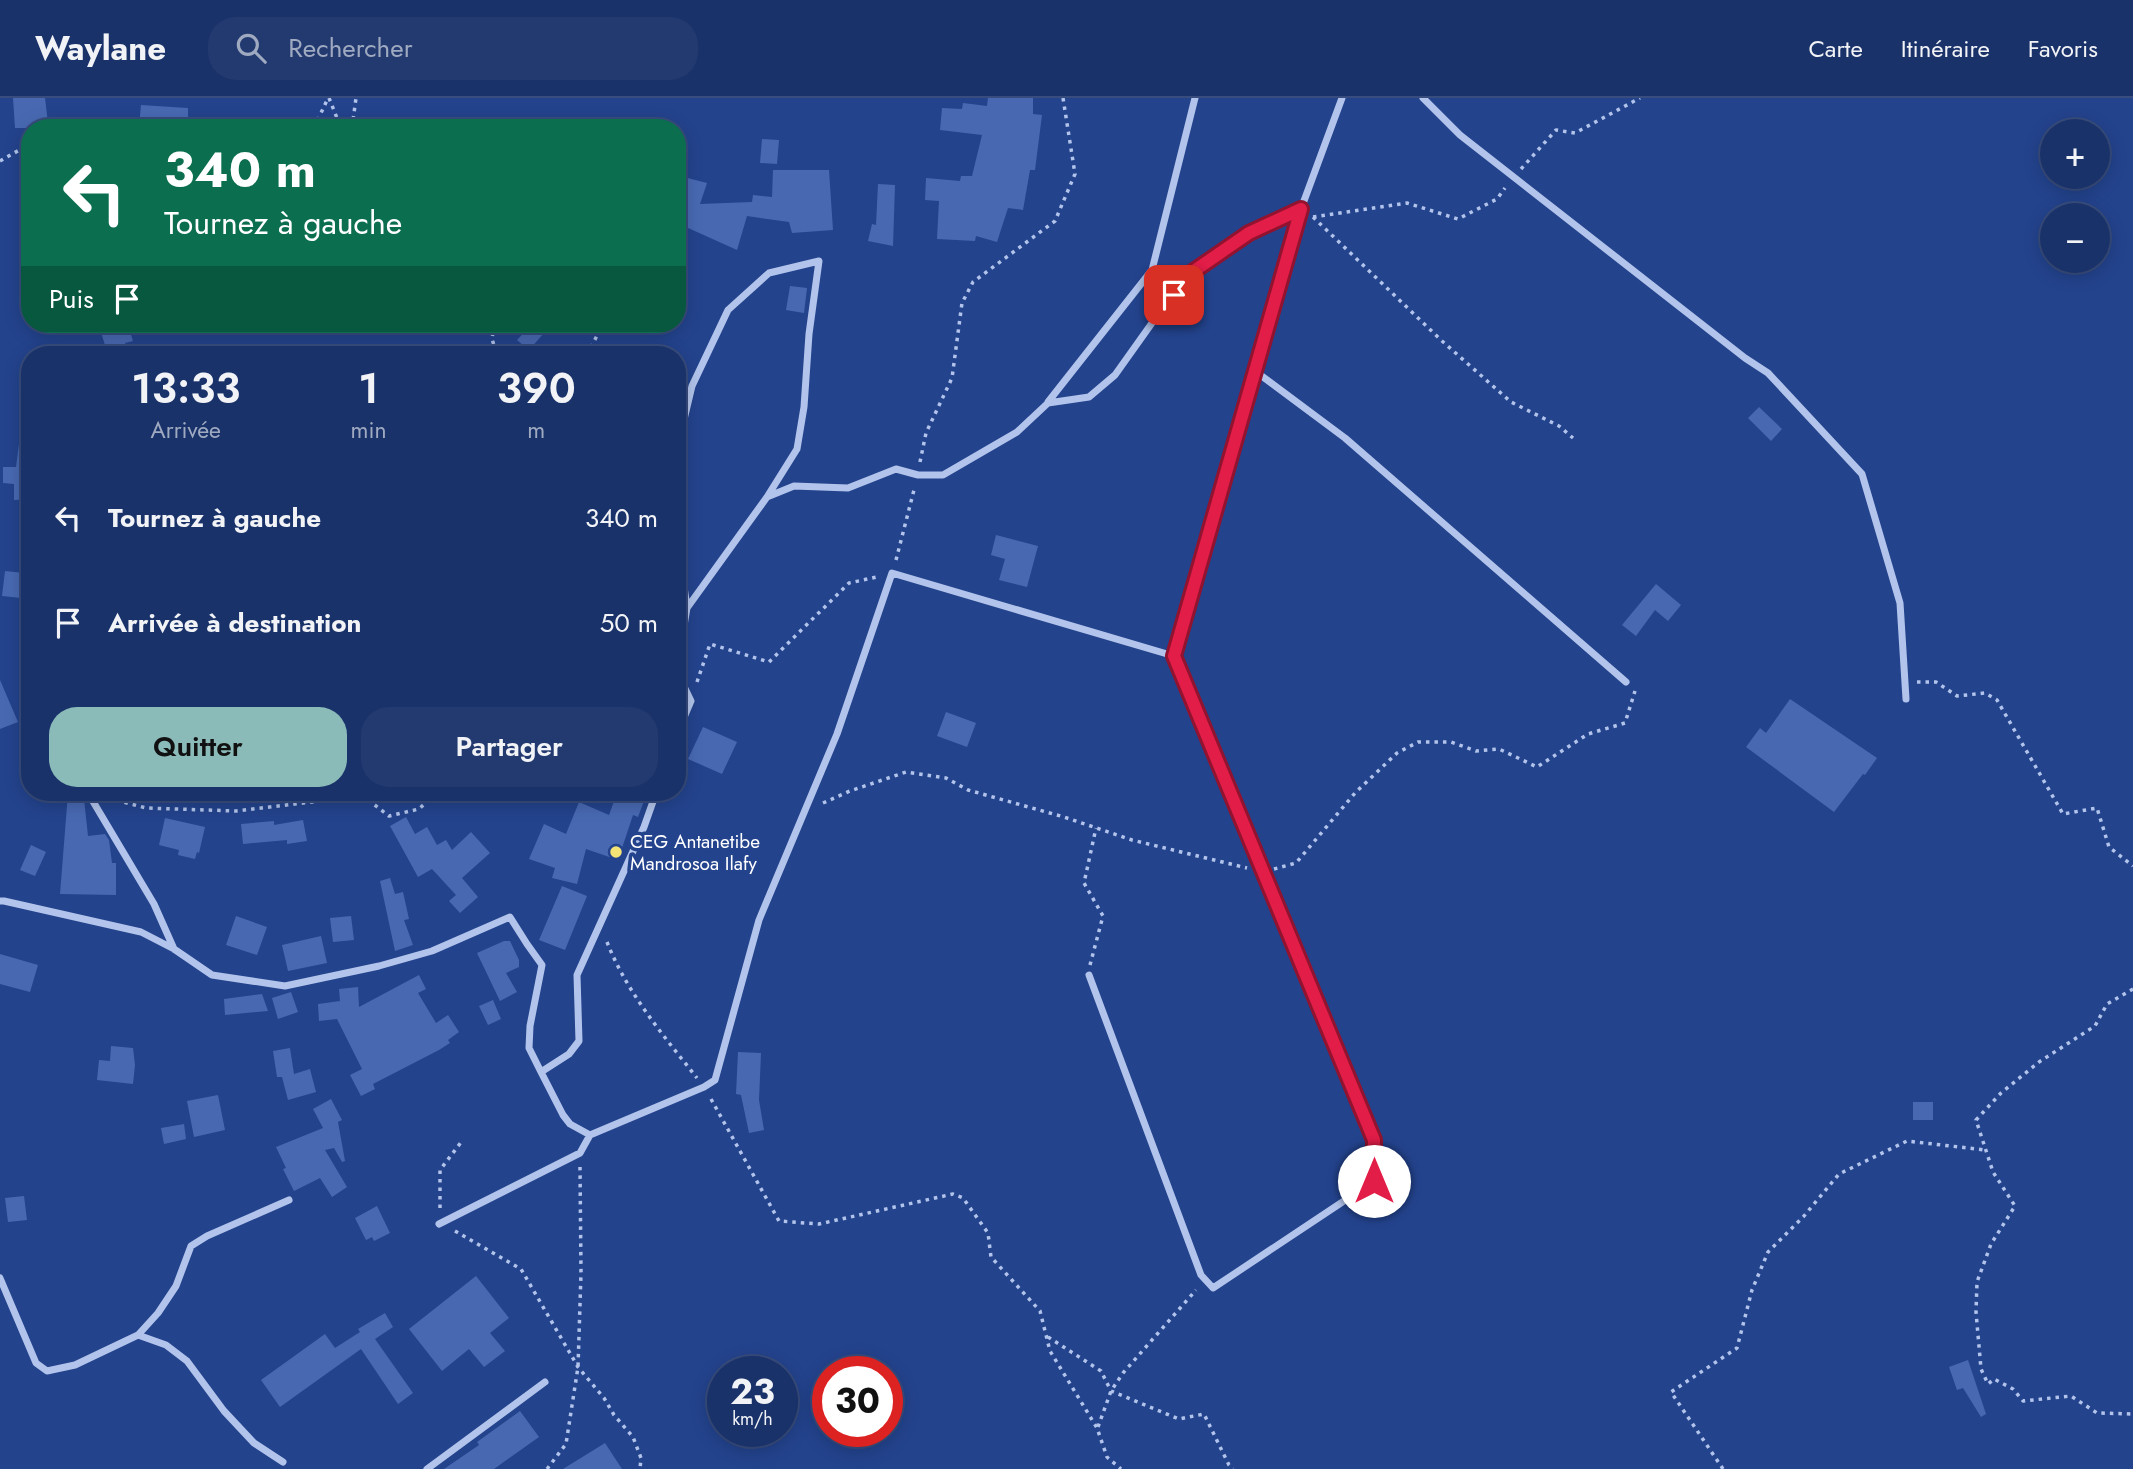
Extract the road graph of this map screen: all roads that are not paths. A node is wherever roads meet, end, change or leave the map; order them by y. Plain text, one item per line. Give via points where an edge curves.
1 (1195, 98) edge
2 (1342, 98) edge
3 (1423, 98) edge
4 (1301, 209) junction
5 (1255, 371) junction
6 (1048, 403) junction
7 (686, 411) edge
8 (767, 497) junction
9 (686, 601) edge
10 (687, 608) junction
11 (686, 614) edge
12 (1174, 656) junction
13 (1626, 682) dead end
14 (686, 690) edge
15 (1906, 699) dead end
16 (686, 713) edge
17 (94, 801) edge
18 (653, 801) edge
19 (0, 901) edge
20 (174, 949) junction
21 (1089, 975) road end
22 (541, 1072) junction
23 (590, 1135) junction
24 (289, 1200) dead end
25 (439, 1224) road end
26 (0, 1278) edge
27 (138, 1335) junction
28 (545, 1382) dead end
29 (283, 1462) dead end
30 (427, 1469) edge

1 - 6 street via 1152,270
2 - 4 street
3 - 15 street via 1460,135 1768,373 1862,474 1899,603
4 - 5 street
4 - 6 street via 1249,233 1191,273 1115,375 1089,397
5 - 12 street
5 - 13 street via 1345,438
6 - 8 street via 1017,432 943,475 896,469 848,488 794,486
7 - 8 street via 692,386 727,310 769,273 819,261 797,449
8 - 10 street
9 - 10 street
10 - 11 street
12 - 21 street via 1374,1140 1374,1181 1213,1288 1201,1275
12 - 23 street via 892,573 837,734 760,920 715,1080
14 - 16 street via 691,701
17 - 20 street via 154,904
18 - 22 street via 576,975 579,1041 569,1054
19 - 20 street via 141,932
20 - 22 street via 212,975 285,986 432,951 510,917 542,965 529,1048
22 - 23 street via 570,1124
23 - 25 street via 580,1153
24 - 27 street via 191,1246 176,1286
26 - 27 street via 36,1363 47,1371 75,1365
27 - 29 street via 166,1345 187,1361 254,1443
28 - 30 street

